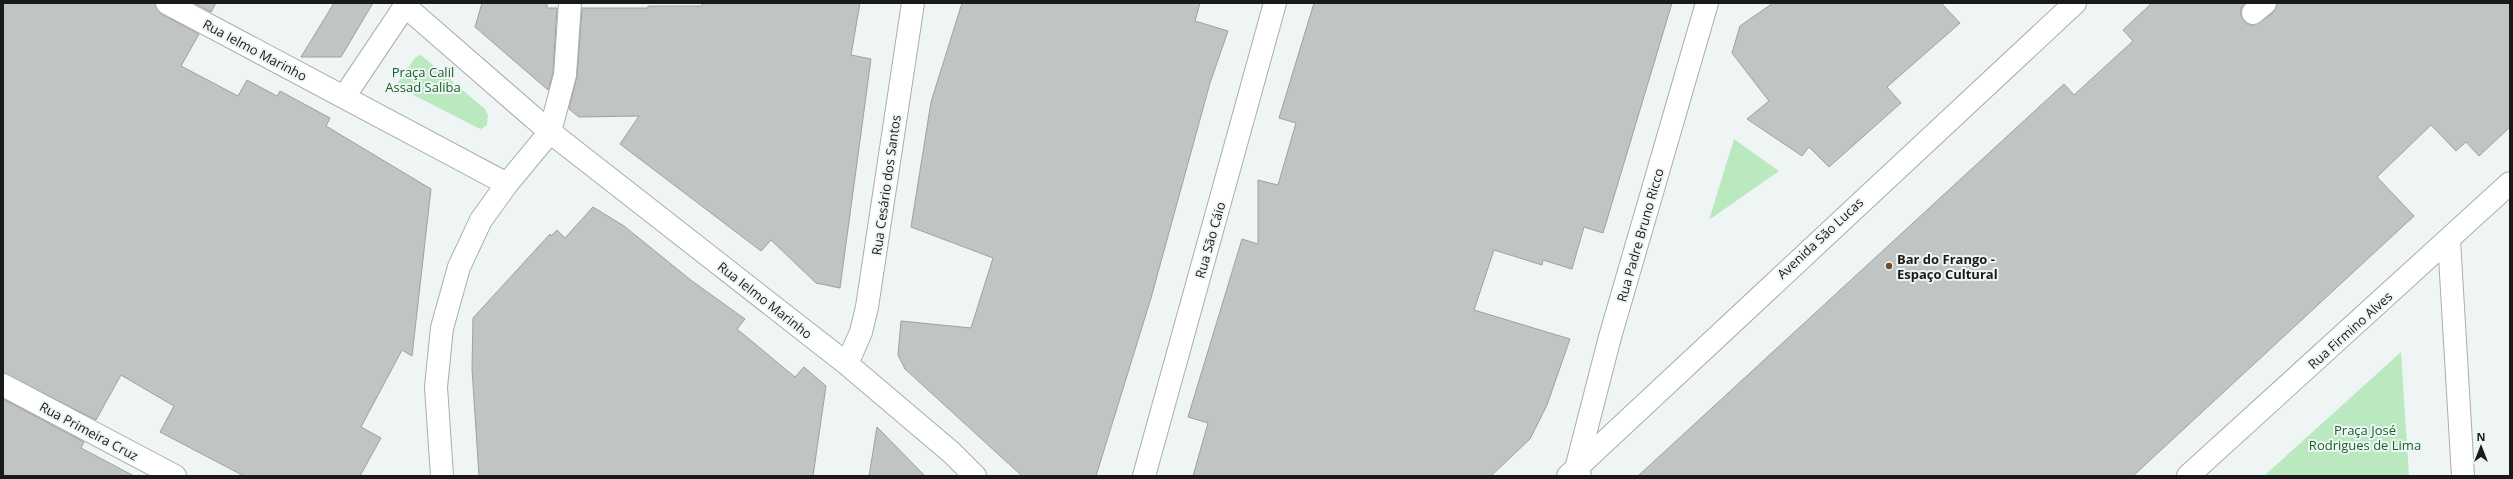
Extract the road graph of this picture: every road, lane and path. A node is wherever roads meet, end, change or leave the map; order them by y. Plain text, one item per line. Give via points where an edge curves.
1 (167, 3) edge
2 (570, 3) edge
3 (913, 3) edge
4 (1276, 3) edge
5 (1707, 3) edge
6 (2075, 3) edge
7 (405, 4) edge
8 (344, 97) junction
9 (550, 132) junction
10 (2510, 183) edge
11 (507, 184) junction
12 (2449, 240) junction
13 (847, 364) junction
14 (3, 385) edge
15 (1575, 474) edge
16 (175, 476) edge
17 (442, 476) edge
18 (975, 476) edge
19 (1144, 476) edge
20 (2188, 476) edge
21 (2463, 476) edge

1 - 8 street, Rua Ielmo Marinho
2 - 9 street via 565,75
3 - 13 street, Rua Cesário dos Santos via 868,307 861,332
4 - 19 street, Rua São Cáio
5 - 15 street, Rua Padre Bruno Ricco via 1610,337
6 - 15 street, Avenida São Lucas
7 - 8 street
7 - 9 street
8 - 11 street
9 - 11 street
9 - 13 street, Rua Ielmo Marinho
10 - 12 street, Rua Firmino Alves
11 - 17 street via 481,220 462,260 442,328 436,387
12 - 20 street, Rua Firmino Alves
12 - 21 street
13 - 18 street, Rua Ielmo Marinho via 952,453
14 - 16 street, Rua Primeira Cruz

